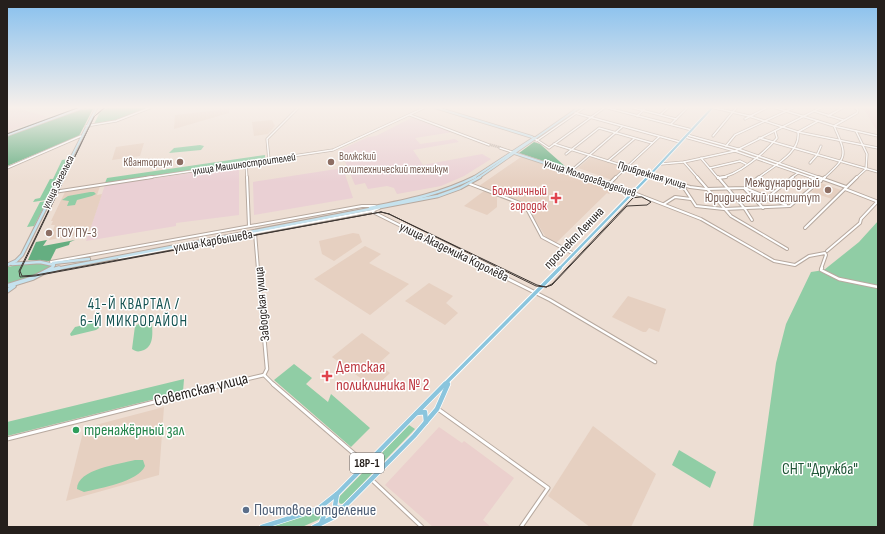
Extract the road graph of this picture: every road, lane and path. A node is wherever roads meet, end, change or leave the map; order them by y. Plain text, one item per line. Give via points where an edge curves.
1 (775, 131) edge
2 (83, 132) edge
3 (274, 132) edge
4 (373, 132) edge
5 (455, 132) edge
6 (510, 132) edge
7 (543, 132) edge
8 (549, 132) edge
9 (571, 132) edge
10 (594, 132) edge
11 (612, 132) edge
12 (640, 132) edge
13 (690, 132) edge
14 (716, 132) edge
15 (741, 132) edge
16 (773, 132) edge
17 (798, 132) joint
18 (837, 132) edge
19 (856, 132) edge
20 (860, 132) edge
21 (616, 133) junction
22 (81, 136) junction
23 (686, 136) junction
24 (713, 136) dead end
25 (878, 136) edge
26 (659, 137) junction
27 (529, 138) junction
28 (534, 138) junction
29 (634, 138) junction
30 (759, 138) junction
31 (536, 141) junction
32 (841, 142) junction
33 (680, 143) junction
34 (773, 143) junction
35 (489, 144) tunnel mouth
36 (554, 144) junction
37 (652, 144) junction
38 (726, 146) junction
39 (821, 146) dead end
40 (864, 146) junction
41 (500, 148) tunnel mouth
42 (878, 148) edge
43 (738, 149) junction
44 (794, 149) junction
45 (572, 150) junction
46 (735, 150) junction
47 (513, 152) junction
48 (566, 154) dead end
49 (818, 155) junction
50 (590, 156) junction
51 (756, 157) junction
52 (701, 158) junction
53 (269, 160) junction
54 (608, 161) junction
55 (684, 162) junction
56 (841, 162) junction
57 (246, 163) junction
58 (810, 163) dead end
59 (661, 164) junction
60 (746, 164) junction
61 (777, 164) junction
62 (627, 167) junction
63 (7, 168) edge
64 (710, 168) junction
65 (866, 169) junction
66 (571, 171) junction
67 (799, 172) junction
68 (878, 172) edge
69 (651, 174) junction
70 (718, 178) junction
71 (822, 180) junction
72 (470, 184) junction
73 (609, 184) junction
74 (682, 184) junction
75 (745, 188) junction
76 (846, 188) junction
77 (706, 189) junction
78 (727, 189) junction
79 (53, 192) junction
80 (634, 192) junction
81 (768, 197) junction
82 (691, 199) junction
83 (877, 201) edge
84 (665, 204) junction
85 (788, 206) junction
86 (378, 207) junction
87 (763, 208) junction
88 (724, 209) junction
89 (745, 209) junction
90 (371, 210) junction
91 (752, 220) dead end
92 (249, 226) junction
93 (805, 228) dead end
94 (255, 233) junction
95 (787, 249) dead end
96 (826, 252) junction
97 (574, 254) junction
98 (22, 255) junction
99 (27, 262) junction
100 (52, 263) junction
101 (7, 266) edge
102 (48, 272) junction
103 (17, 284) junction
104 (7, 286) edge
105 (878, 287) edge
106 (7, 291) edge
107 (536, 293) junction
108 (655, 362) dead end
109 (264, 375) junction
110 (449, 382) junction
111 (437, 409) junction
112 (416, 413) junction
113 (426, 422) junction
114 (7, 439) edge
115 (366, 464) junction
116 (371, 479) junction
117 (338, 493) junction
118 (345, 507) junction
119 (318, 509) junction
120 (320, 525) junction
121 (262, 527) edge
122 (314, 527) edge
123 (422, 527) edge
124 (521, 527) edge

1 - 34 street via 777,138
2 - 22 street, улица Энгельса
3 - 53 street via 267,139
4 - 53 street, улица Машиностроителей via 339,148
5 - 35 street
6 - 27 street
7 - 28 street, улица Карбышева
8 - 31 street
9 - 36 street
10 - 45 street
11 - 21 street
12 - 26 street
13 - 23 main road, проспект Ленина / 18Р-1
14 - 24 street
15 - 38 street via 734,135
16 - 30 street
17 - 32 street
17 - 44 street via 799,140
18 - 32 street
19 - 40 street
20 - 25 street
21 - 29 street
21 - 50 street
22 - 63 street
22 - 79 street, улица Энгельса
23 - 33 main road, проспект Ленина / 18Р-1
23 - 38 street
23 - 46 street
26 - 33 street
26 - 37 street
27 - 28 street, улица Карбышева
27 - 47 street, улица Карбышева
28 - 31 street, улица Молодогвардейцев
28 - 47 street, улица Карбышева
29 - 37 street
29 - 54 street
30 - 34 street
30 - 43 street
31 - 36 street, улица Молодогвардейцев via 546,147
32 - 40 street
32 - 56 street via 844,152
33 - 59 main road, проспект Ленина / 18Р-1
34 - 44 street
34 - 51 street
36 - 45 street, Прибрежная улица
37 - 62 street
38 - 43 street
39 - 49 street
40 - 42 street
40 - 65 street via 868,154
41 - 47 street
43 - 46 street
43 - 51 street
44 - 49 street
44 - 61 street
45 - 48 street
45 - 50 street, Прибрежная улица
46 - 51 street
46 - 52 street
47 - 66 street, улица Молодогвардейцев
47 - 72 street, улица Карбышева
47 - 86 street, улица Карбышева via 475,178 452,188
49 - 56 street
49 - 58 street
50 - 54 street, Прибрежная улица
50 - 66 street
51 - 60 street
51 - 61 street
52 - 55 street
52 - 64 street
53 - 57 street, улица Машиностроителей
54 - 62 street, Прибрежная улица
55 - 59 street
55 - 77 street
56 - 65 street
56 - 71 street
57 - 79 street, улица Машиностроителей
57 - 92 street
59 - 69 main road, проспект Ленина / 18Р-1
60 - 64 street via 740,161
60 - 70 street via 728,178
61 - 67 street
61 - 75 street
62 - 69 street, Прибрежная улица
62 - 73 street
64 - 70 street
65 - 68 street
65 - 76 street
66 - 73 street, улица Молодогвардейцев
67 - 71 street
67 - 81 street
69 - 74 street, Прибрежная улица
69 - 80 main road, проспект Ленина / 18Р-1
70 - 78 street
71 - 76 street
71 - 85 street
72 - 86 street, улица Карбышева via 438,196
72 - 97 street via 525,205 542,237
73 - 80 street, улица Молодогвардейцев
74 - 77 street, Прибрежная улица
74 - 82 street
75 - 78 street, Прибрежная улица
75 - 81 street
75 - 87 street
76 - 83 street
76 - 93 street
77 - 78 street, Прибрежная улица
77 - 88 street
78 - 89 street
79 - 98 street, улица Энгельса
80 - 84 street, улица Молодогвардейцев
80 - 97 main road, проспект Ленина / 18Р-1
81 - 85 street
82 - 84 street via 675,197
82 - 88 street via 696,206
83 - 96 street via 860,223
84 - 96 street, улица Молодогвардейцев via 710,224 761,254 790,266 795,266 809,256
85 - 87 street
86 - 90 street, улица Карбышева
86 - 92 street, улица Карбышева via 362,206
87 - 89 street
88 - 89 street
88 - 95 street via 731,216
89 - 91 street
90 - 94 street, улица Карбышева
90 - 100 street, улица Карбышева via 68,263
90 - 102 street, улица Карбышева via 73,264
90 - 107 street, улица Академика Королёва
92 - 100 street, улица Карбышева
94 - 102 street, улица Карбышева
94 - 109 street, Заводская улица via 267,368
96 - 105 street via 821,270 823,272 833,277
97 - 107 main road, проспект Ленина / 18Р-1
98 - 99 street via 22,260
98 - 101 street, улица Энгельса
99 - 100 street, улица Карбышева
99 - 101 street, улица Карбышева
100 - 102 street via 54,267
102 - 103 street, улица Карбышева
103 - 104 street, улица Карбышева
103 - 106 street
107 - 108 street, улица Академика Королёва
107 - 110 main road, проспект Ленина / 18Р-1
109 - 114 street, Советская улица
109 - 115 street, Советская улица via 270,383
110 - 111 main road, проспект Ленина / 18Р-1
110 - 112 main road, проспект Ленина / 18Р-1
111 - 113 main road, проспект Ленина / 18Р-1
111 - 124 street via 548,488
112 - 113 main road via 425,412
112 - 115 main road, проспект Ленина / 18Р-1
113 - 116 main road, проспект Ленина / 18Р-1
115 - 117 main road, проспект Ленина / 18Р-1
116 - 118 main road, проспект Ленина / 18Р-1
116 - 123 street
117 - 118 main road via 335,506
117 - 119 main road, проспект Ленина / 18Р-1
118 - 120 main road, проспект Ленина / 18Р-1
119 - 120 main road via 324,510 325,513
119 - 121 main road, проспект Ленина / 18Р-1
120 - 122 main road, проспект Ленина / 18Р-1

